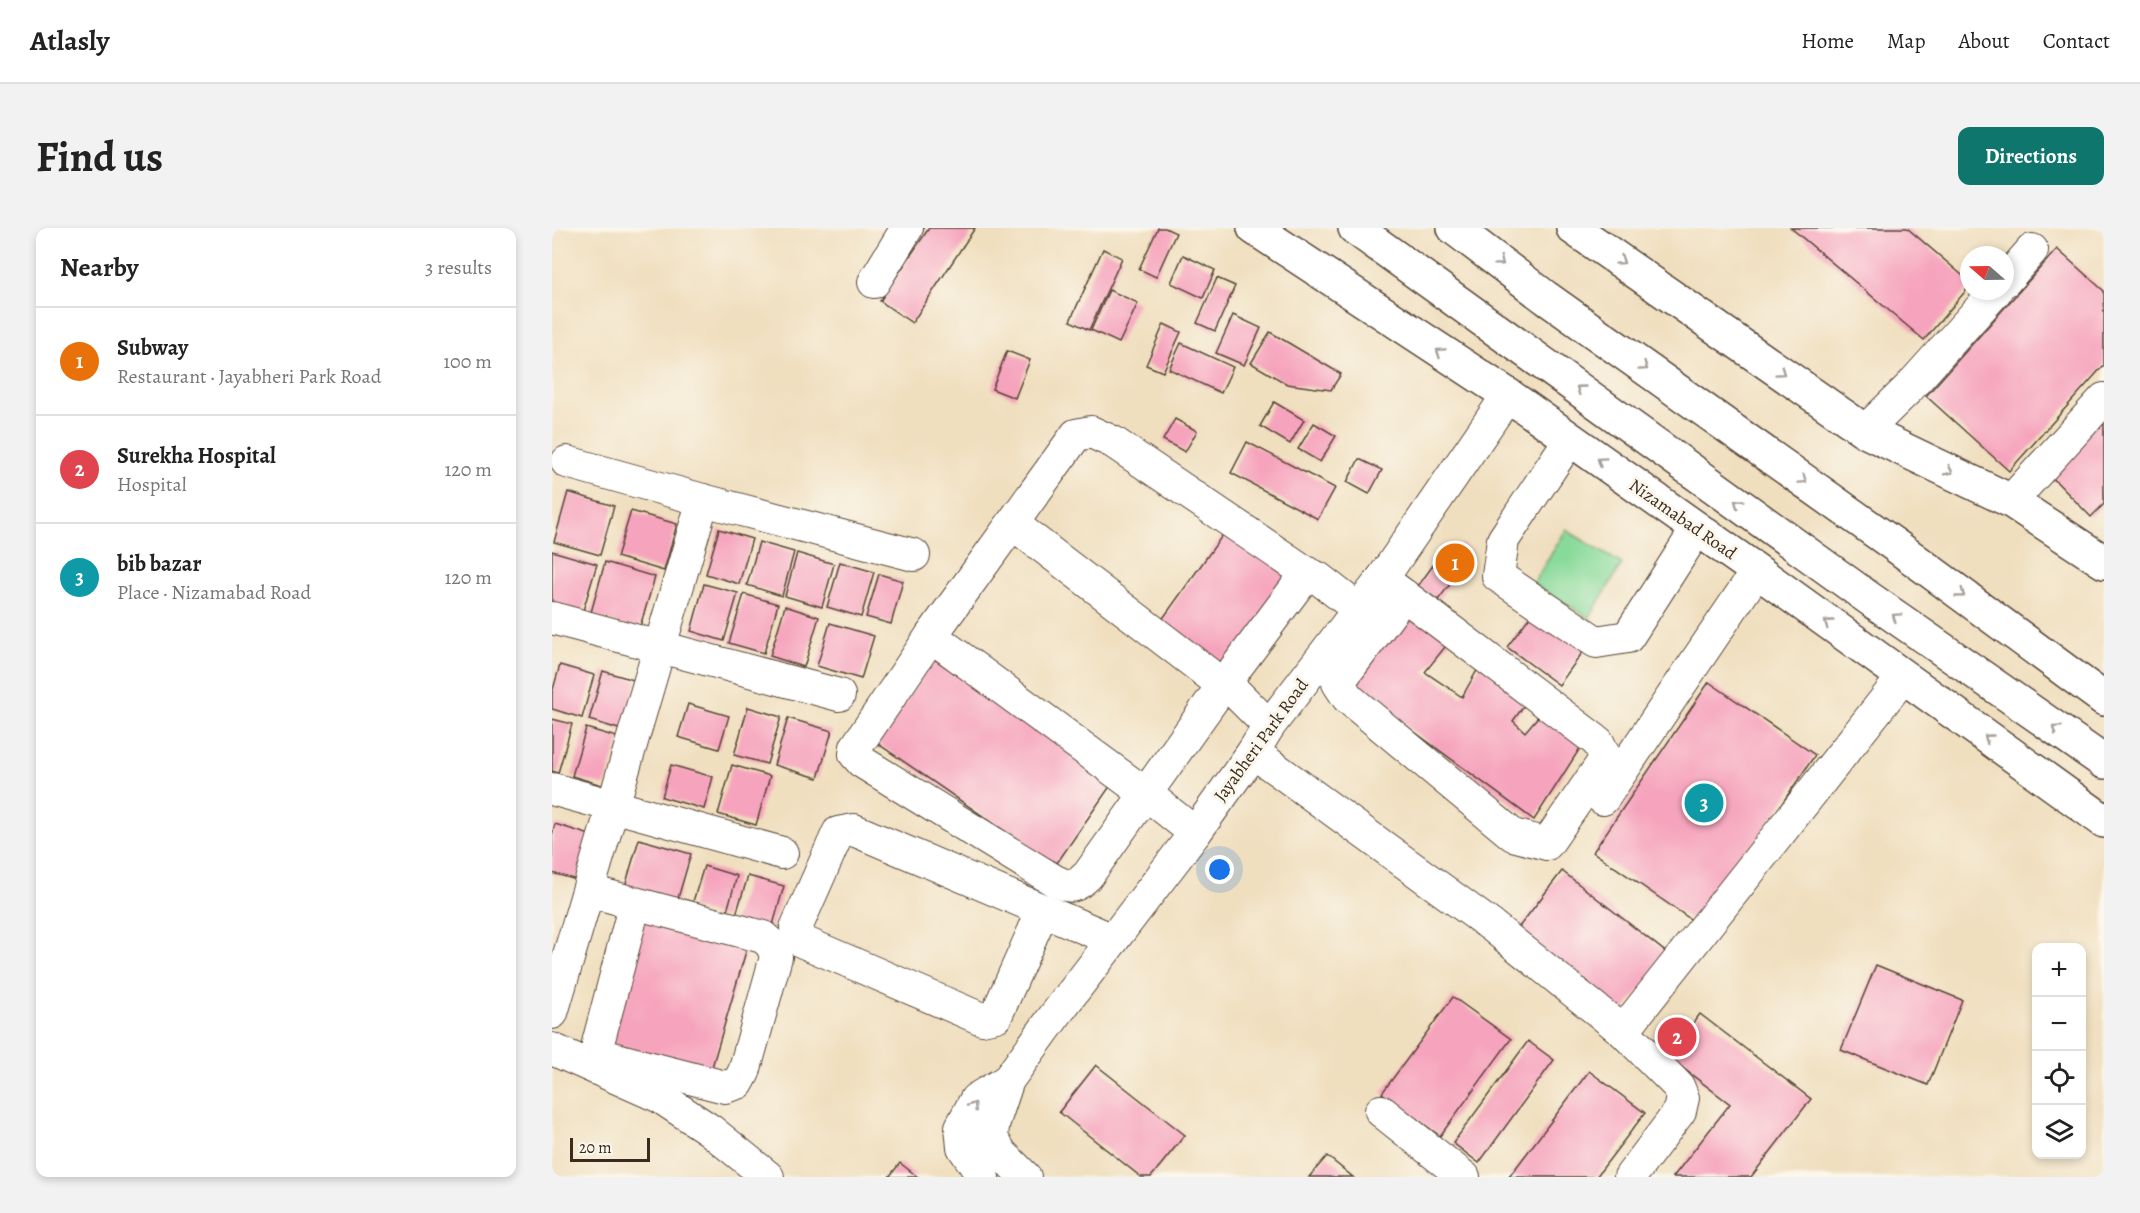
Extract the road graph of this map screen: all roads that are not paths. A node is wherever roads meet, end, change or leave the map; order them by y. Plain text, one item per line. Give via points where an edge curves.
1 (907, 228) edge
2 (1254, 228) edge
3 (1356, 228) edge
4 (1454, 228) edge
5 (1573, 228) edge
6 (2032, 250) dead end
7 (2014, 270) edge
8 (874, 282) dead end
9 (1988, 300) edge
10 (1508, 395) junction
11 (2104, 399) edge
12 (1865, 431) junction
13 (1570, 439) junction
14 (567, 462) dead end
15 (703, 500) junction
16 (2012, 501) junction
17 (1013, 524) junction
18 (1696, 529) junction
19 (915, 555) dead end
20 (2104, 562) edge
21 (1757, 571) junction
22 (1306, 573) junction
23 (1393, 587) junction
24 (1358, 609) junction
25 (552, 618) edge
26 (931, 636) junction
27 (659, 646) junction
28 (1903, 677) junction
29 (1223, 685) junction
30 (839, 695) dead end
31 (2104, 699) edge
32 (1269, 726) junction
33 (1253, 752) junction
34 (2104, 762) edge
35 (552, 789) edge
36 (1145, 794) junction
37 (613, 805) junction
38 (2104, 821) edge
39 (1195, 832) junction
40 (1578, 837) dead end
41 (782, 853) dead end
42 (589, 891) junction
43 (635, 903) junction
44 (1043, 910) junction
45 (1113, 940) junction
46 (552, 1013) edge
47 (1623, 1031) junction
48 (552, 1049) edge
49 (638, 1075) junction
50 (1008, 1080) junction
51 (1381, 1111) dead end
52 (768, 1177) edge
53 (983, 1177) edge
54 (1025, 1177) edge
55 (1464, 1177) edge
56 (1630, 1177) edge

1 - 8 street
10 -> 2 main road, Nizamabad Road
34 -> 3 main road
4 -> 31 main road
5 -> 12 main road
6 - 7 street
9 - 12 street via 1910,388
10 - 13 main road, Nizamabad Road
10 - 23 street, Jayabheri Park Road
11 - 16 street
12 -> 16 main road
18 -> 13 main road, Nizamabad Road
13 - 18 street via 1503,540 1498,576 1596,642 1628,637
14 - 15 street
15 - 19 street
15 - 27 street
16 - 20 main road
17 - 22 street via 1076,435 1091,432 1113,442
17 - 26 street
17 - 29 street
18 - 21 main road, Nizamabad Road
28 -> 21 main road, Nizamabad Road
21 - 40 street
22 - 24 street
22 - 29 street
23 - 23 street via 1598,742 1606,758 1547,844 1513,835 1348,698 1338,682
23 - 24 street, Jayabheri Park Road
24 - 32 street, Jayabheri Park Road
25 - 27 street
26 - 36 street
26 - 36 street via 856,747 855,754 862,762 1065,886 1077,885 1088,875
27 - 30 street
27 - 37 street
38 -> 28 main road, Nizamabad Road
28 - 47 street
29 - 32 street
29 - 36 street
32 - 33 street, Jayabheri Park Road
33 - 39 street, Jayabheri Park Road
33 - 47 street via 1492,926
35 - 37 street
36 - 39 street
37 - 41 street
37 - 42 street
39 - 45 street, Jayabheri Park Road
42 - 43 street
42 - 46 street
43 - 49 street via 598,1043 608,1058
43 - 49 street via 763,937 777,957 738,1083 725,1087
44 - 44 street via 854,831 838,833 796,928 801,941 982,1019 996,1016
44 - 45 street
45 - 50 street, Jayabheri Park Road
47 - 56 street via 1678,1086 1683,1098 1680,1111
48 - 49 street
49 - 52 street via 660,1097 710,1130
53 -> 50 street, Jayabheri Park Road via 963,1147 961,1127 976,1099
50 - 54 street, Jayabheri Park Road via 992,1139
51 - 55 street

